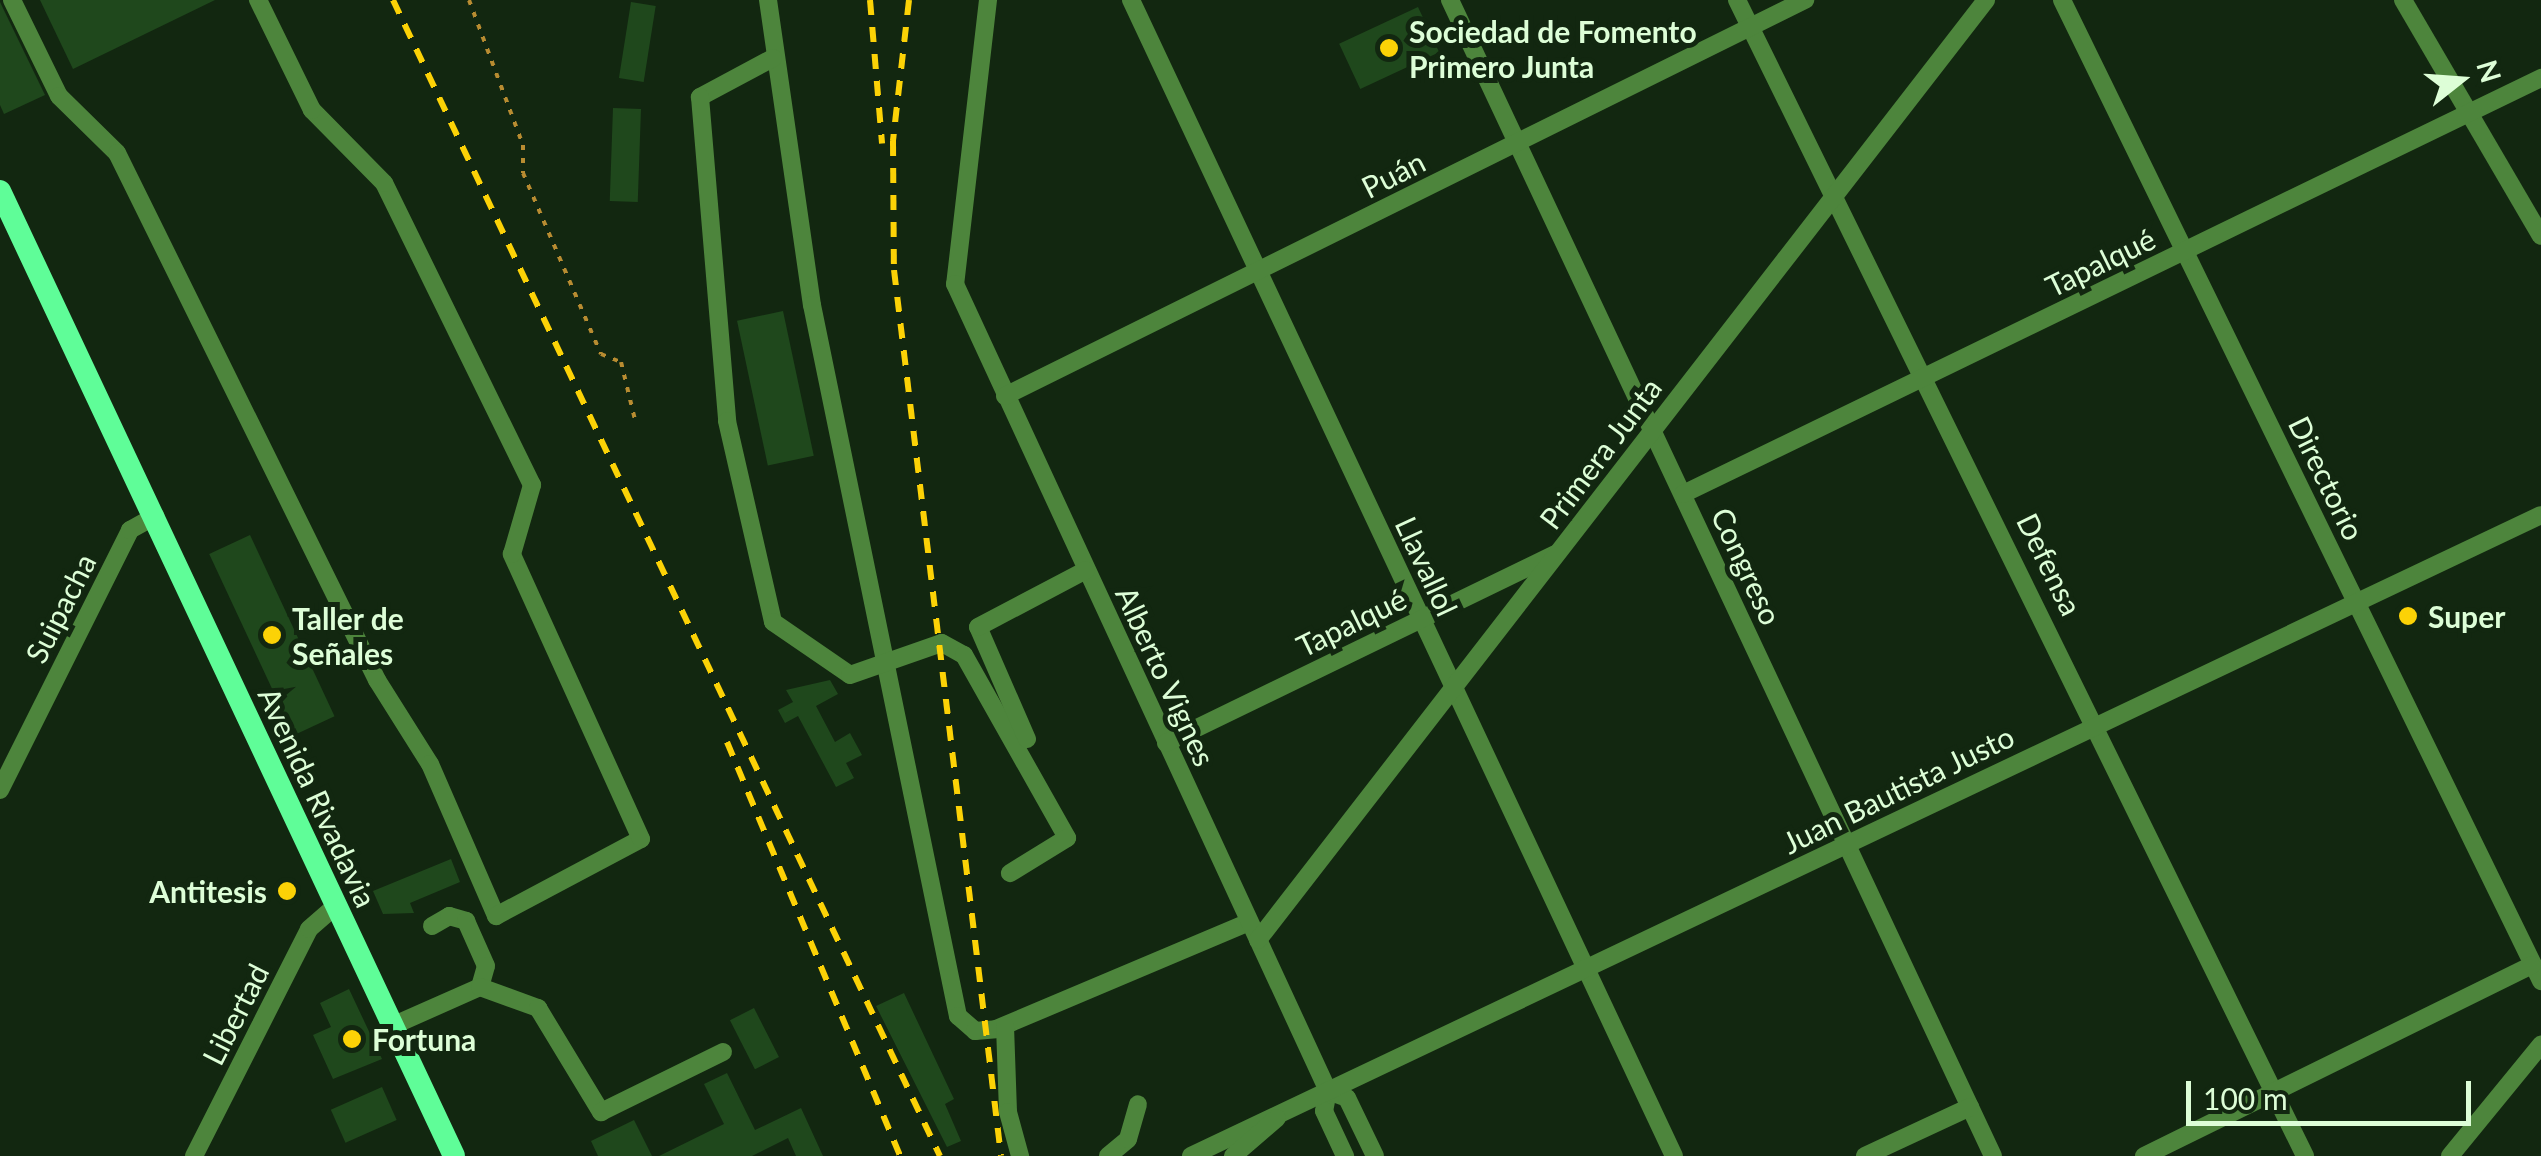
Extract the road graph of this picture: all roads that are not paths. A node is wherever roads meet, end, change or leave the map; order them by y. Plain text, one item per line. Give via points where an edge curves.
1 (12, 0) edge
2 (258, 0) edge
3 (768, 0) edge
4 (988, 0) edge
5 (1131, 0) edge
6 (1450, 0) edge
7 (1737, 0) edge
8 (1805, 0) edge
9 (1986, 0) edge
10 (2062, 0) edge
11 (2403, 0) edge
12 (1750, 28) junction
13 (773, 58) junction
14 (2541, 78) edge
15 (2468, 113) junction
16 (1518, 142) junction
17 (0, 192) edge
18 (1836, 193) junction
19 (2541, 236) edge
20 (2187, 251) junction
21 (1260, 272) junction
22 (1928, 375) junction
23 (1005, 396) junction
24 (1652, 429) junction
25 (1683, 494) junction
26 (2541, 515) edge
27 (154, 516) junction
28 (1560, 552) junction
29 (1086, 570) junction
30 (2356, 602) junction
31 (1421, 618) junction
32 (880, 664) junction
33 (1455, 691) junction
34 (2096, 724) junction
35 (1027, 739) dead end
36 (1166, 742) junction
37 (0, 790) edge
38 (1848, 844) junction
39 (1010, 873) dead end
40 (336, 906) junction
41 (1249, 922) junction
42 (432, 926) dead end
43 (1258, 940) junction
44 (1586, 968) junction
45 (2537, 973) edge
46 (480, 987) junction
47 (392, 1026) junction
48 (1005, 1026) junction
49 (2541, 1045) edge
50 (723, 1052) dead end
51 (1328, 1091) junction
52 (2274, 1092) junction
53 (1138, 1104) dead end
54 (1970, 1107) junction
55 (1232, 1146) edge
56 (194, 1156) edge
57 (454, 1156) edge
58 (1020, 1156) edge
59 (1108, 1156) edge
60 (1191, 1156) edge
61 (1346, 1156) edge
62 (1374, 1156) edge
63 (1674, 1156) edge
64 (1865, 1156) edge
65 (1994, 1156) edge
66 (2144, 1156) edge
67 (2305, 1156) edge
68 (2450, 1156) edge

1 - 2 street via 59,96 117,153 377,680 430,764 496,916 641,839 512,554 532,484 384,182 312,110
3 - 13 street
4 - 23 street, Alberto Vignes via 955,284
5 - 21 street, Llavallol
6 - 16 street, Congreso
7 - 12 street, Defensa
8 - 12 street, Puán
9 - 18 street, Primera Junta
10 - 20 street, Directorio
11 - 15 street
12 - 16 street, Puán
12 - 18 street, Defensa
13 - 32 street
13 - 32 street via 700,98 727,421 772,622 830,669 850,675
14 - 15 street, Tapalqué
15 - 19 street
15 - 20 street, Tapalqué
16 - 21 street, Puán
16 - 24 street, Congreso
17 - 27 main road, Avenida Rivadavia
18 - 22 street, Defensa
18 - 24 street, Primera Junta
20 - 22 street, Tapalqué
20 - 30 street, Directorio
21 - 23 street, Puán
21 - 31 street, Llavallol
22 - 25 street, Tapalqué
22 - 34 street, Defensa
23 - 29 street, Alberto Vignes
24 - 25 street, Congreso
24 - 28 street, Primera Junta
25 - 38 street, Congreso
26 - 30 street, Juan Bautista Justo
27 - 37 street, Suipacha via 130,530
27 - 40 main road, Avenida Rivadavia
28 - 31 street, Tapalqué
28 - 33 street, Primera Junta
29 - 35 street via 978,627
29 - 36 street, Alberto Vignes
30 - 34 street, Juan Bautista Justo
30 - 45 street, Directorio
31 - 33 street, Llavallol
31 - 36 street, Tapalqué
32 - 39 street via 942,643 964,654 1068,838
32 - 48 street via 958,1016 975,1032
33 - 43 street, Primera Junta
33 - 44 street, Llavallol
34 - 38 street, Juan Bautista Justo
34 - 52 street, Defensa
36 - 41 street, Alberto Vignes
38 - 44 street, Juan Bautista Justo
38 - 54 street, Congreso
40 - 47 main road, Avenida Rivadavia
40 - 56 street, Libertad via 309,929
41 - 43 street, Alberto Vignes
41 - 48 street
42 - 46 street via 449,916 466,921 486,966
43 - 51 street, Alberto Vignes
44 - 51 street, Juan Bautista Justo
44 - 63 street, Llavallol
45 - 52 street
46 - 47 street
46 - 50 street via 548,1016 601,1112
47 - 57 main road, Avenida Rivadavia
48 - 58 street via 1008,1112
49 - 68 street
51 - 55 street, Juan Bautista Justo
51 - 61 street, Alberto Vignes via 1324,1111
51 - 62 street, Alberto Vignes via 1347,1098
52 - 66 street
52 - 67 street, Defensa
53 - 59 street via 1128,1139
54 - 64 street
54 - 65 street, Congreso
55 - 60 street, Juan Bautista Justo

